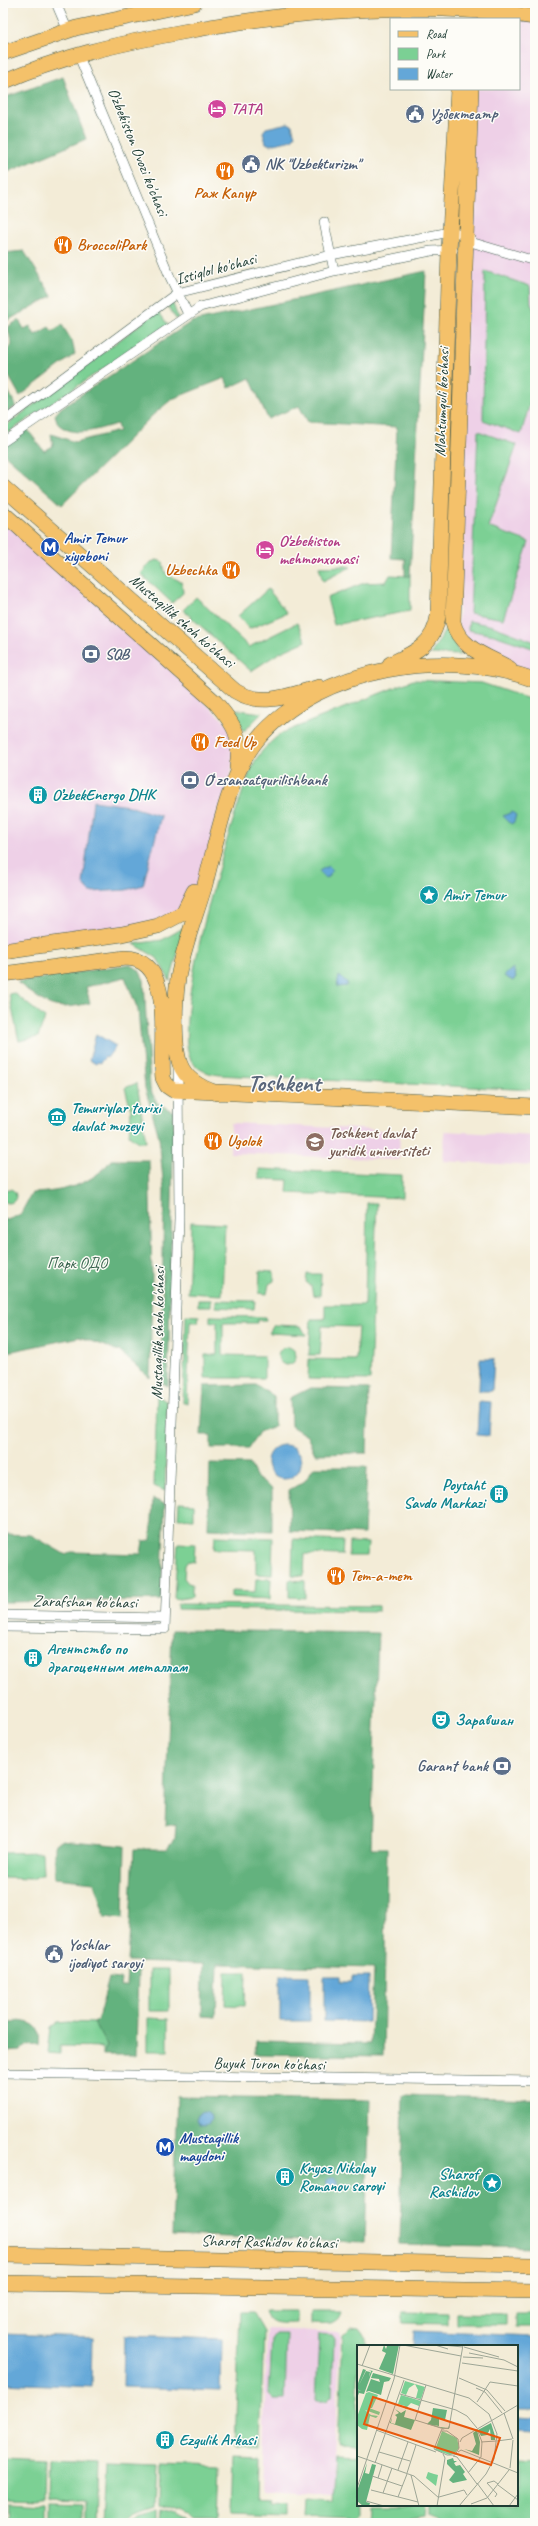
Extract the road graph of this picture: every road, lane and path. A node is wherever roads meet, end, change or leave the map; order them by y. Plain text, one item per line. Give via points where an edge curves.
1 (56, 3) edge
2 (194, 3) edge
3 (470, 10) edge
4 (535, 17) edge
5 (68, 31) junction
6 (3, 53) edge
7 (78, 54) junction
8 (3, 82) edge
9 (458, 90) edge
10 (471, 90) edge
11 (324, 222) dead end
12 (450, 232) junction
13 (468, 242) junction
14 (449, 250) junction
15 (331, 255) junction
16 (535, 261) edge
17 (334, 271) junction
18 (177, 293) junction
19 (188, 314) junction
20 (3, 422) edge
21 (3, 442) edge
22 (3, 487) edge
23 (3, 513) edge
24 (371, 673) junction
25 (530, 679) edge
26 (234, 783) junction
27 (224, 816) junction
28 (3, 951) edge
29 (3, 974) edge
30 (178, 1049) junction
31 (180, 1091) junction
32 (216, 1093) junction
33 (535, 1108) edge
34 (3, 1615) edge
35 (166, 1618) junction
36 (3, 1627) edge
37 (165, 1629) joint
38 (3, 2074) edge
39 (535, 2081) edge
40 (3, 2255) edge
41 (535, 2265) edge
42 (3, 2283) edge
43 (535, 2291) edge

1 - 5 street, O'zbekiston Ovozi ko'chasi
2 - 5 main road
3 - 4 main road
3 - 7 main road via 363,8 312,12 210,26
5 - 6 main road
5 - 7 main road, O'zbekiston Ovozi ko'chasi
7 - 8 main road
7 - 18 street, O'zbekiston Ovozi ko'chasi
9 - 12 main road, Mahtumquli ko'chasi
10 - 13 main road, Mahtumquli ko'chasi
11 - 15 street
12 - 13 street, Istiqlol ko'chasi
12 - 14 main road, Mahtumquli ko'chasi
12 - 15 street, Istiqlol ko'chasi
13 - 14 street, Istiqlol ko'chasi
13 - 16 street
13 - 25 main road, Mahtumquli ko'chasi via 453,622 458,636 466,644
14 - 17 street, Istiqlol ko'chasi via 431,251
14 - 24 main road, Mahtumquli ko'chasi via 445,442 437,623 433,634 420,650
15 - 17 street
15 - 18 street, Istiqlol ko'chasi
17 - 19 street, Istiqlol ko'chasi via 200,306
18 - 19 street, O'zbekiston Ovozi ko'chasi
18 - 20 street, Istiqlol ko'chasi
19 - 21 street, Istiqlol ko'chasi
22 - 24 main road, Mustaqillik shoh ko'chasi via 242,695 256,700 273,700
23 - 26 main road via 195,683 224,712 236,729 240,741
24 - 25 main road via 410,666 463,666 500,670
24 - 26 main road via 304,702 272,725 249,751
26 - 27 main road
27 - 28 main road via 189,905 179,916 141,931
27 - 30 main road via 178,977
29 - 31 main road via 125,958 142,962 153,973 160,991 164,1079 170,1089
30 - 31 street, Mustaqillik shoh ko'chasi
30 - 32 main road via 181,1064 187,1075 198,1085
31 - 32 main road
31 - 35 street, Mustaqillik shoh ko'chasi via 174,1396
32 - 33 main road
34 - 35 street, Zarafshan ko'chasi
35 - 37 street, Mustaqillik shoh ko'chasi
36 - 37 street, Zarafshan ko'chasi
38 - 39 street, Buyuk Turon ko'chasi
40 - 41 main road, Sharof Rashidov ko'chasi
42 - 43 main road

